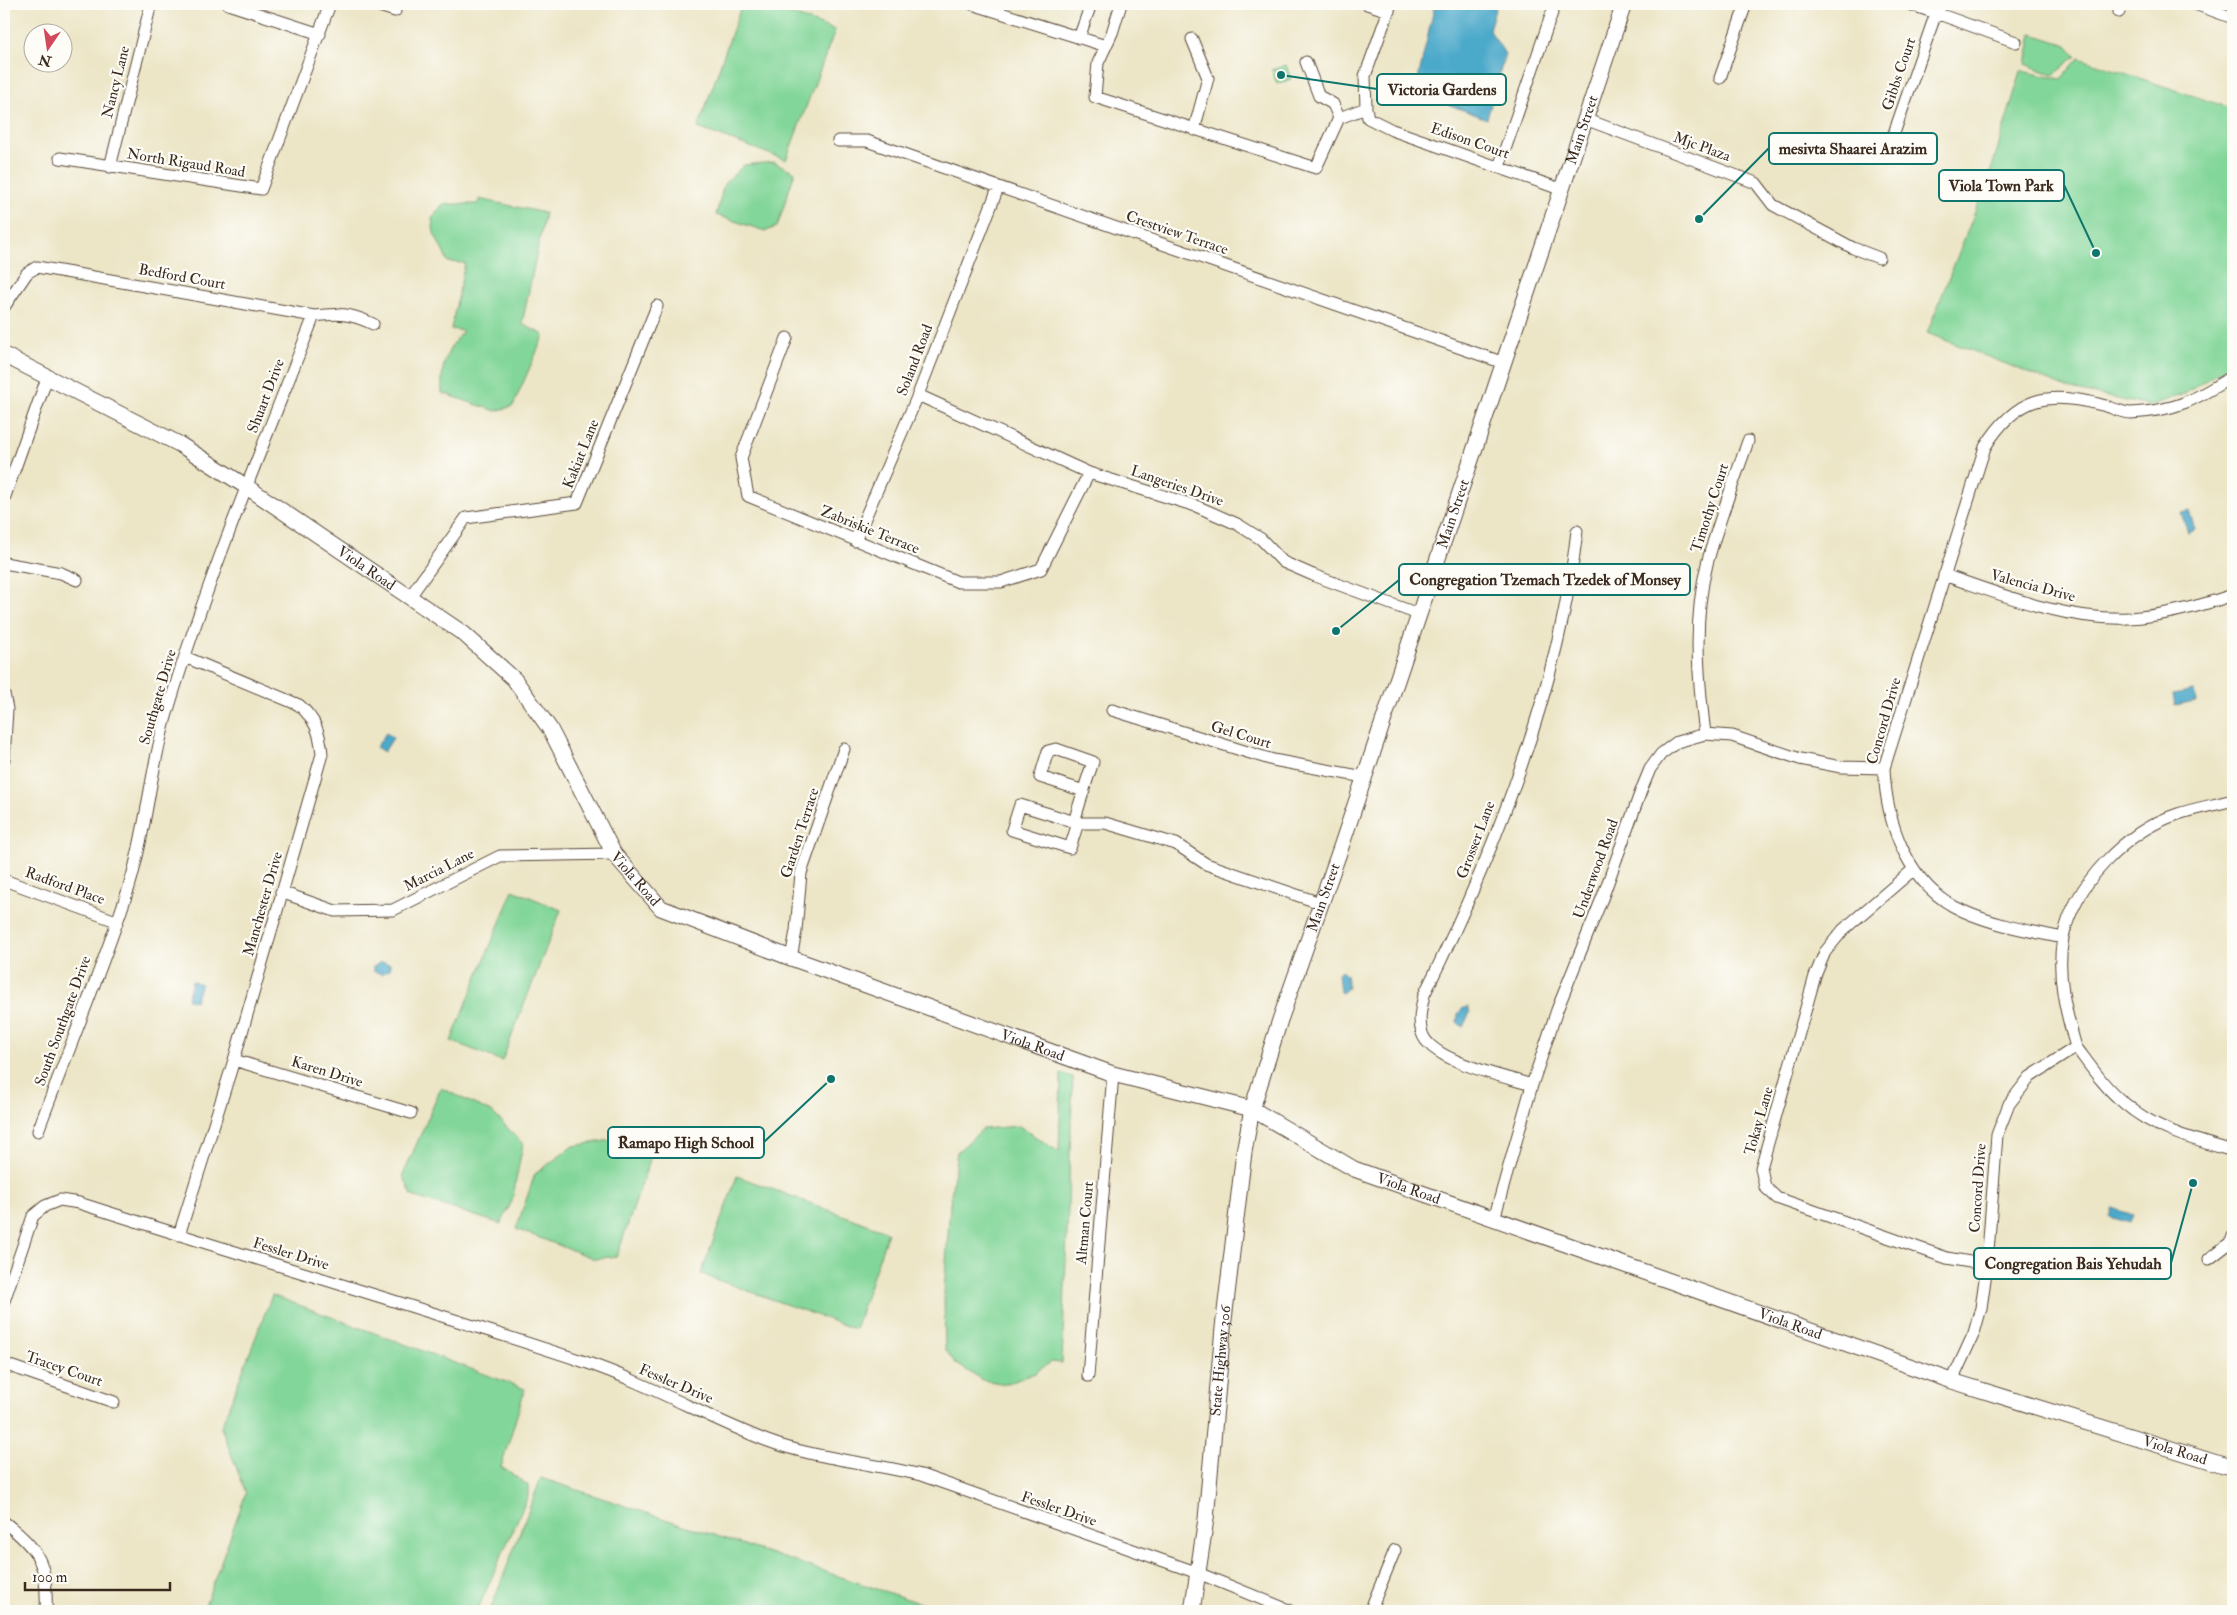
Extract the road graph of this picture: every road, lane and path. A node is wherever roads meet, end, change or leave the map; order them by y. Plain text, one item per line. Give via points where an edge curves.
1 (151, 4) edge
2 (228, 4) edge
3 (330, 4) edge
4 (374, 4) edge
5 (972, 4) edge
6 (1091, 4) edge
7 (1121, 4) edge
8 (1367, 4) edge
9 (1555, 4) edge
10 (1624, 4) edge
11 (1746, 4) edge
12 (1910, 4) edge
13 (2195, 4) edge
14 (1390, 8) edge
15 (1938, 8) edge
16 (395, 11) dead end
17 (2233, 18) edge
18 (320, 34) junction
19 (1080, 38) junction
20 (1192, 39) dead end
21 (2016, 42) dead end
22 (1106, 46) junction
23 (1306, 62) dead end
24 (1720, 78) dead end
25 (1367, 113) junction
26 (1339, 118) junction
27 (1585, 119) junction
28 (1194, 130) junction
29 (1892, 139) dead end
30 (838, 141) dead end
31 (60, 158) dead end
32 (110, 166) junction
33 (1499, 167) junction
34 (998, 188) junction
35 (1562, 190) junction
36 (1879, 258) dead end
37 (657, 306) dead end
38 (4, 307) edge
39 (314, 316) junction
40 (373, 324) dead end
41 (787, 338) dead end
42 (4, 354) edge
43 (1504, 363) junction
44 (2233, 376) edge
45 (47, 378) junction
46 (918, 395) junction
47 (1748, 441) dead end
48 (1089, 473) junction
49 (247, 487) junction
50 (4, 499) edge
51 (1577, 531) dead end
52 (855, 541) junction
53 (4, 563) edge
54 (1944, 575) junction
55 (77, 580) dead end
56 (2233, 595) edge
57 (409, 598) junction
58 (1418, 614) junction
59 (185, 657) junction
60 (4, 694) edge
61 (1112, 710) dead end
62 (1705, 734) junction
63 (844, 749) dead end
64 (4, 760) edge
65 (1884, 768) junction
66 (1364, 777) junction
67 (1084, 791) junction
68 (2233, 800) edge
69 (1076, 822) junction
70 (614, 854) junction
71 (1914, 869) junction
72 (4, 880) edge
73 (281, 892) junction
74 (1320, 903) junction
75 (116, 921) junction
76 (2063, 938) junction
77 (790, 958) junction
78 (2076, 1048) junction
79 (234, 1060) junction
80 (1113, 1074) junction
81 (1532, 1085) junction
82 (1252, 1109) junction
83 (411, 1113) dead end
84 (38, 1131) dead end
85 (2233, 1151) edge
86 (1494, 1219) junction
87 (179, 1235) junction
88 (2233, 1236) edge
89 (2209, 1259) dead end
90 (1987, 1265) junction
91 (4, 1301) edge
92 (4, 1364) edge
93 (1088, 1376) dead end
94 (1952, 1381) junction
95 (114, 1402) dead end
96 (2233, 1468) edge
97 (4, 1522) edge
98 (1395, 1550) dead end
99 (1198, 1573) junction
100 (46, 1611) edge
101 (1192, 1611) edge
102 (1291, 1611) edge
103 (1370, 1611) edge

1 - 32 street, Nancy Lane
2 - 18 street
3 - 18 street, North Rigaud Road
4 - 16 street
5 - 19 street
6 - 19 street
7 - 22 street
8 - 14 street
9 - 33 street
10 - 27 street, Main Street
11 - 24 street
12 - 15 street
13 - 17 street
14 - 25 street via 1365,76
15 - 21 street
15 - 29 street, Gibbs Court
18 - 32 street, North Rigaud Road via 261,189
19 - 22 street
20 - 28 street via 1208,78
22 - 28 street via 1098,63 1095,97
23 - 26 street via 1319,96 1333,104
25 - 26 street
25 - 33 street, Edison Court via 1392,130
26 - 28 street via 1316,168
27 - 35 street, Main Street
27 - 36 street, Mjc Plaza via 1756,183 1773,205 1852,248
30 - 34 street, Crestview Terrace via 867,141
31 - 32 street, North Rigaud Road
33 - 35 street, Edison Court
34 - 43 street, Crestview Terrace
34 - 46 street, Soland Road
35 - 43 street, Main Street
37 - 57 street, Kakiat Lane via 577,503 466,518
38 - 39 street, Bedford Court via 27,273 36,267
39 - 40 street, Bedford Court via 341,313
39 - 49 street, Shuart Drive
41 - 52 street, Zabriskie Terrace via 741,458 748,496
42 - 45 street, Viola Road
43 - 58 street, Main Street
44 - 54 street, Concord Drive via 2190,402 2158,410 2128,413 2070,398 2040,398 2014,411 1996,429 1985,447
45 - 49 street, Viola Road via 179,444
45 - 50 street
46 - 48 street, Langeries Drive
46 - 52 street, Soland Road
47 - 62 street, Timothy Court via 1704,582 1697,671
48 - 52 street, Zabriskie Terrace via 1040,569 1001,582 958,582
48 - 58 street, Langeries Drive via 1196,506 1237,524 1260,539 1283,562
49 - 57 street, Viola Road
49 - 59 street, Southgate Drive
51 - 81 street, Grosser Lane via 1573,568 1548,682 1484,863 1424,995 1419,1016 1422,1035 1431,1048 1448,1058
53 - 55 street via 61,573
54 - 56 street, Valencia Drive via 2070,614 2129,618 2198,607
54 - 65 street, Concord Drive
57 - 70 street, Viola Road via 464,634 514,679 550,729
58 - 66 street, Main Street
59 - 73 street, Manchester Drive via 299,705 311,716 321,735 322,754
59 - 75 street, Southgate Drive via 161,734 138,855
60 - 64 street via 7,709
61 - 66 street, Gel Court via 1273,760
62 - 65 street, Underwood Road via 1732,736 1800,759 1842,767
62 - 81 street, Underwood Road via 1677,742 1661,754 1650,770
63 - 77 street, Garden Terrace via 800,873 796,931
65 - 71 street, Concord Drive via 1885,797 1893,827
66 - 74 street, Main Street
67 - 67 street via 1093,762 1056,749 1048,751 1040,777
67 - 69 street
68 - 76 street via 2176,814 2133,836 2105,862 2078,899
69 - 69 street via 1070,848 1012,830 1020,805
69 - 74 street via 1105,823 1176,844 1206,864
70 - 73 street, Marcia Lane via 500,856 393,910 335,911
70 - 77 street, Viola Road via 661,908
71 - 76 street, Concord Drive via 1937,895 1962,911 2000,924
71 - 90 street, Tokay Lane via 1843,930 1825,952 1815,976 1761,1168 1765,1187 1776,1198 1947,1258
72 - 75 street, Radford Place
73 - 79 street, Manchester Drive
74 - 82 street, Main Street
75 - 84 street, South Southgate Drive
76 - 78 street via 2061,978
77 - 80 street, Viola Road
78 - 85 street via 2124,1104 2151,1122 2184,1137
78 - 90 street, Concord Drive via 2030,1077 2009,1104 1997,1134
79 - 83 street, Karen Drive
79 - 87 street, Manchester Drive
80 - 82 street, Viola Road
80 - 93 street, Altman Court
81 - 86 street, Underwood Road
82 - 86 street, Viola Road via 1354,1169
82 - 99 street, State Highway 306 via 1238,1203
86 - 94 street, Viola Road
87 - 91 street, Fessler Drive via 60,1200 33,1216
87 - 99 street, Fessler Drive via 587,1363 766,1440 921,1476
88 - 89 street via 2231,1242
90 - 94 street, Concord Drive via 1974,1333
92 - 95 street, Tracey Court
94 - 96 street, Viola Road
97 - 100 street via 27,1541 43,1565
98 - 103 street
99 - 101 street, State Highway 306
99 - 102 street, Fessler Drive

